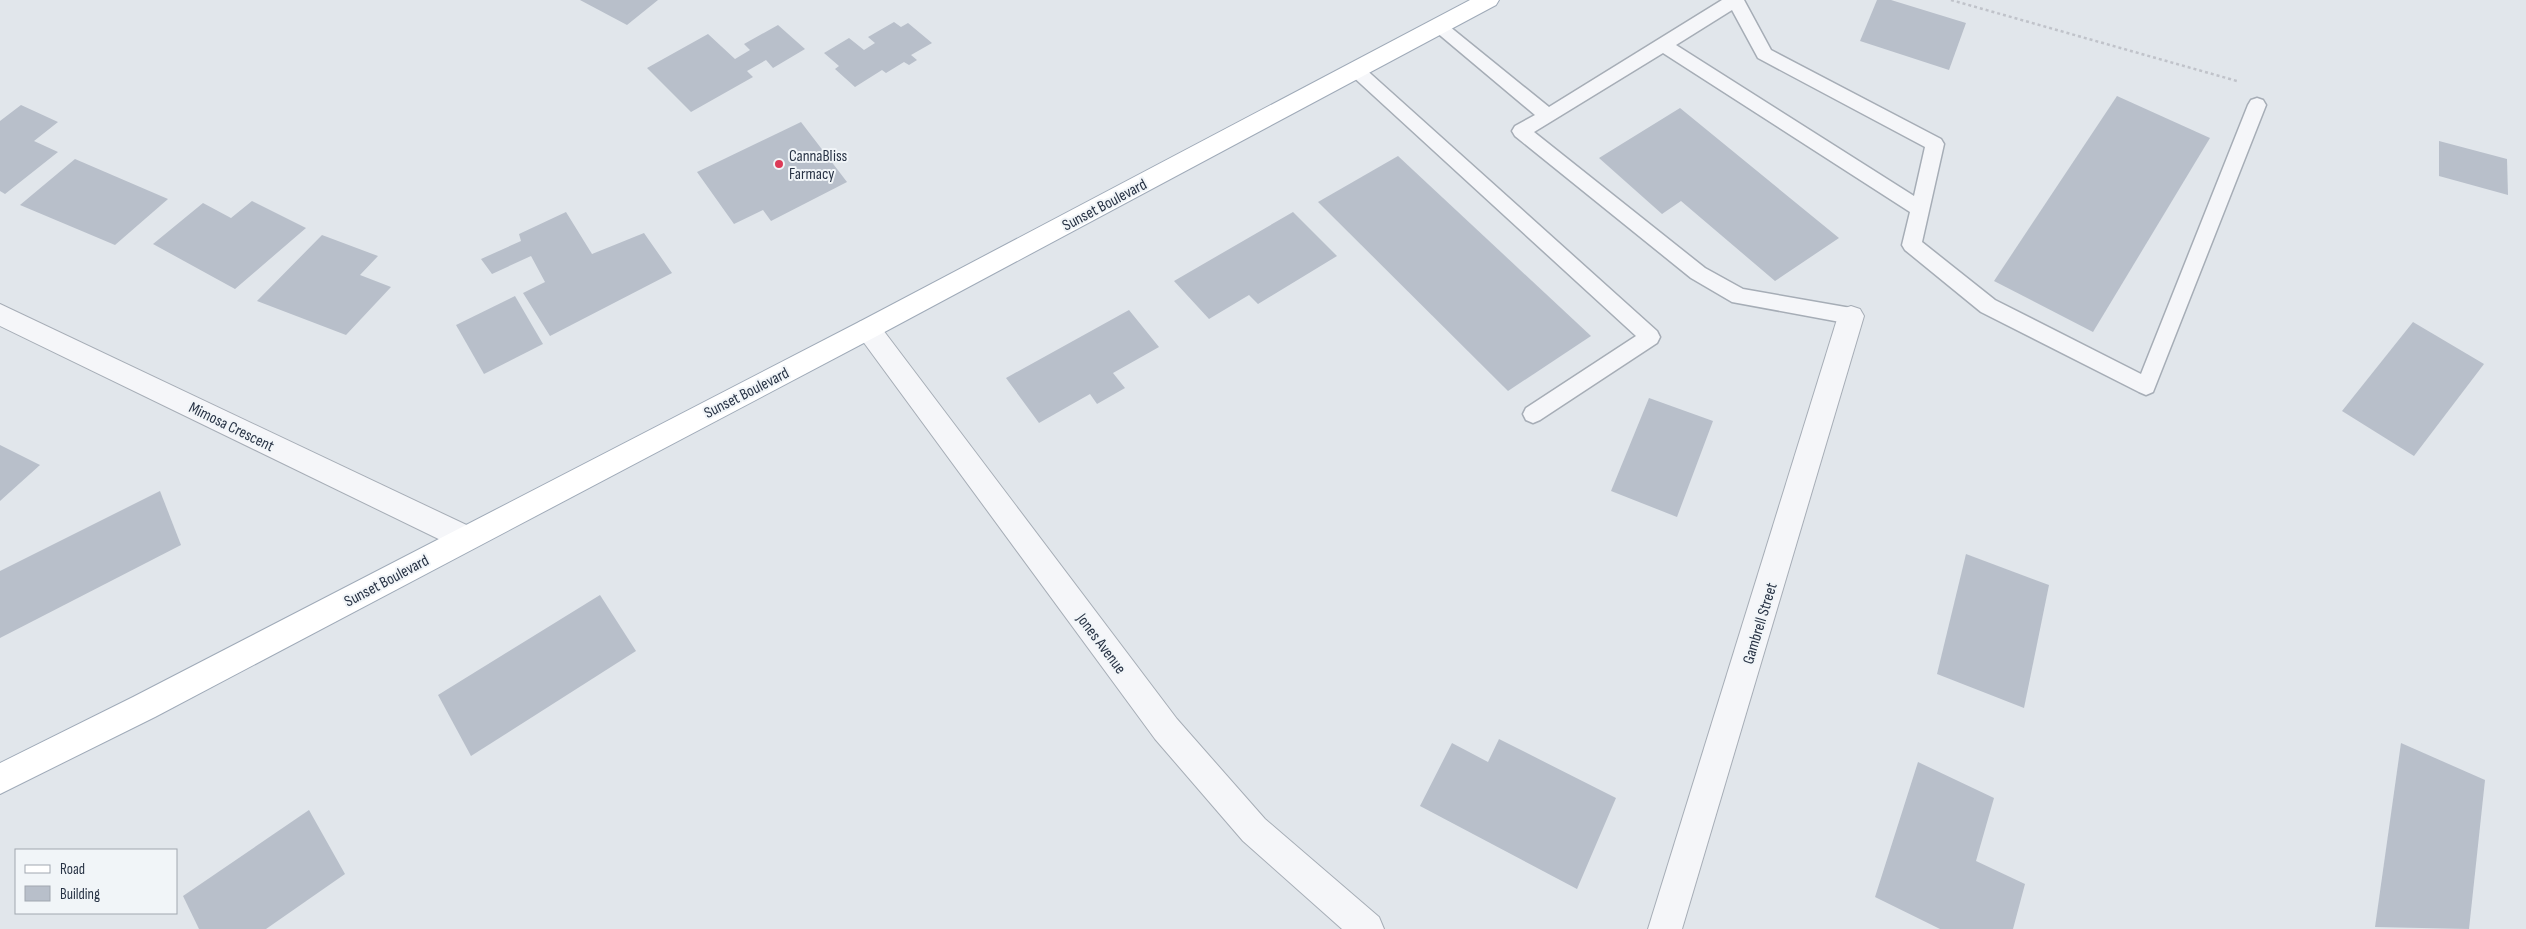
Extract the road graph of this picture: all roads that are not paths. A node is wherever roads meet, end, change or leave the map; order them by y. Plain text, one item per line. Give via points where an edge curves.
1 (1488, 0) edge
2 (1736, 1) edge
3 (1438, 26) junction
4 (1664, 45) junction
5 (1356, 70) junction
6 (2257, 105) road end
7 (1548, 116) junction
8 (1920, 209) junction
9 (0, 314) edge
10 (1851, 316) joint
11 (868, 329) junction
12 (1533, 414) dead end
13 (465, 538) junction
14 (0, 779) edge
15 (1367, 929) edge
16 (1665, 929) edge

1 - 3 main road, Sunset Boulevard
2 - 4 lane
2 - 8 lane via 1764,54 1935,144
3 - 5 main road, Sunset Boulevard
3 - 7 lane
4 - 7 lane
4 - 8 lane
5 - 11 main road, Sunset Boulevard
5 - 12 lane via 1650,337
6 - 8 lane via 2146,386 1988,306 1912,245
7 - 10 lane via 1521,132 1698,273 1738,296
9 - 13 street, Mimosa Crescent
10 - 16 street, Gambrell Street
11 - 13 main road, Sunset Boulevard
11 - 15 street, Jones Avenue via 1166,729 1254,830
13 - 14 main road, Sunset Boulevard via 153,703

